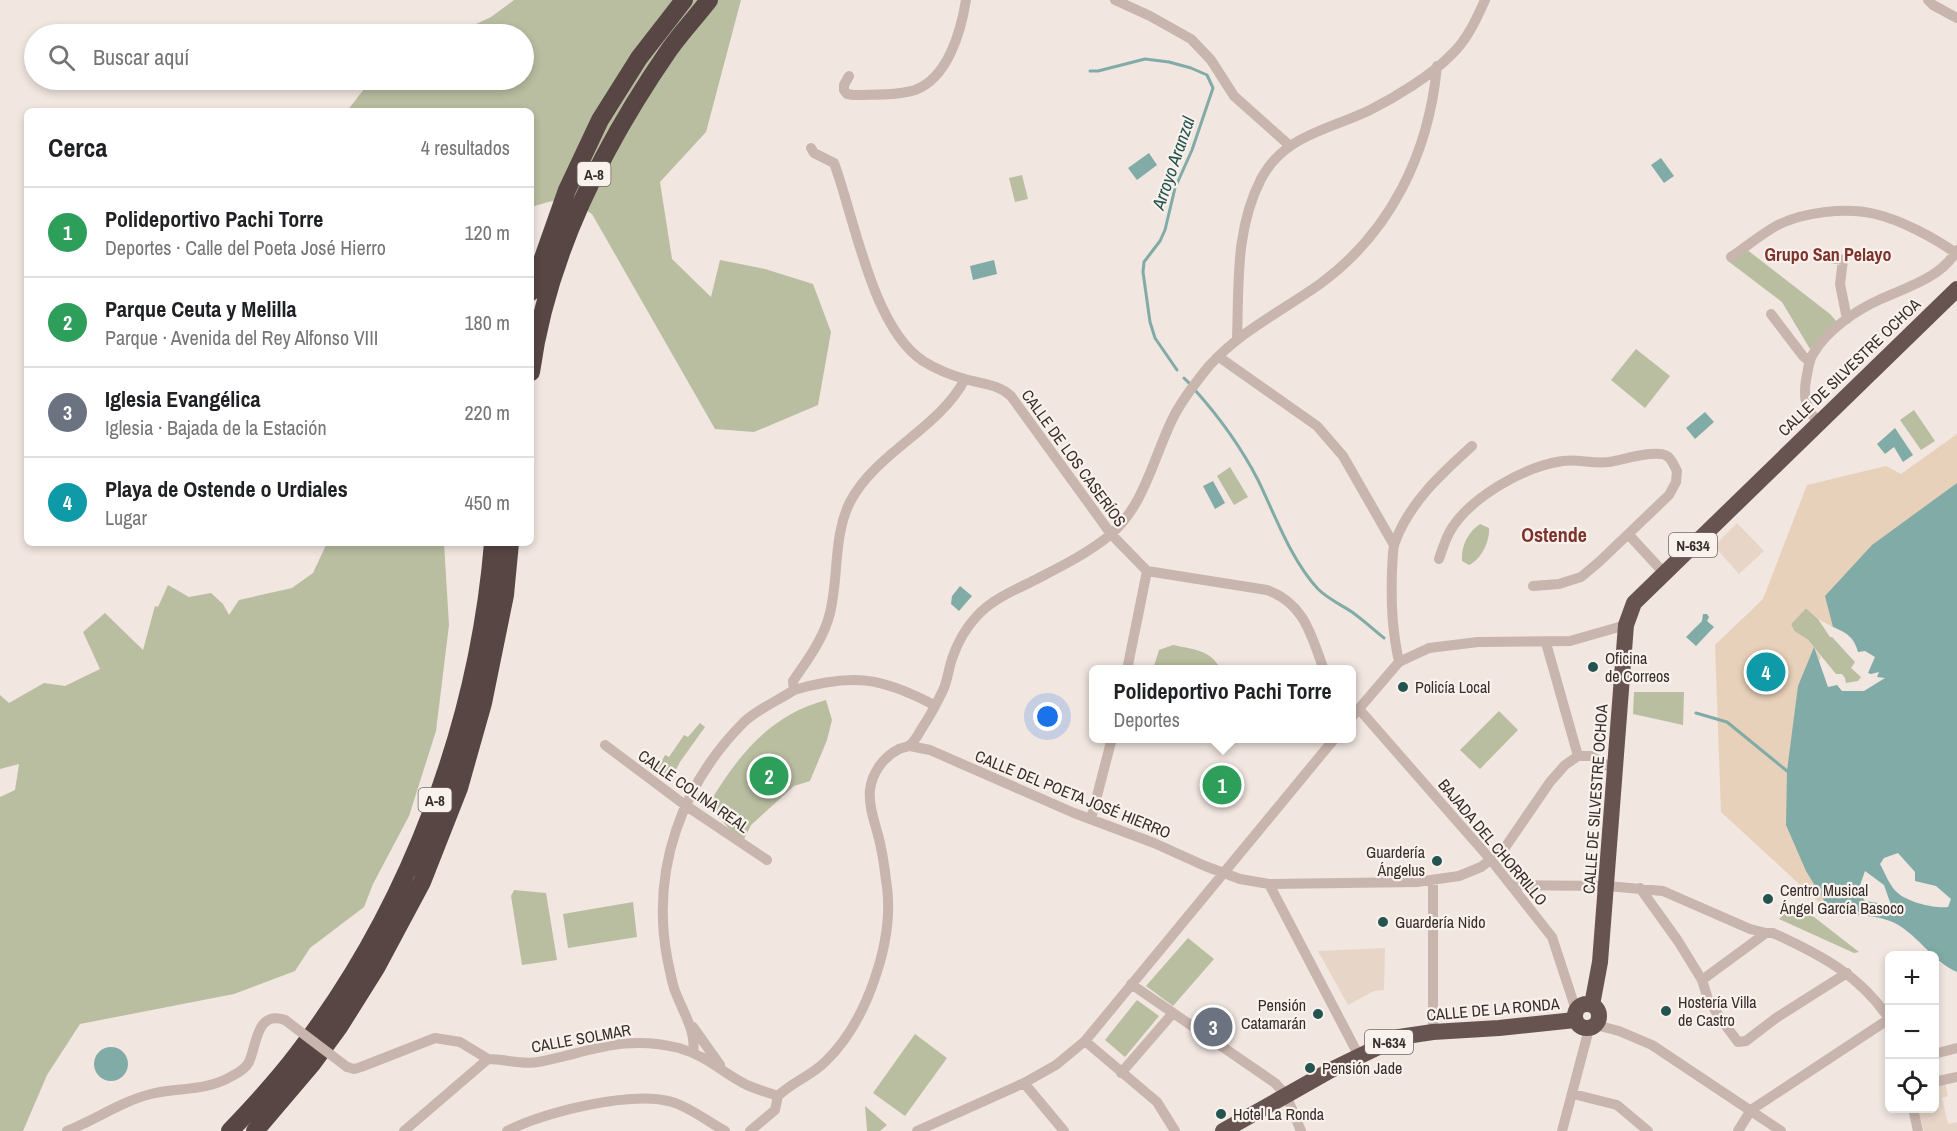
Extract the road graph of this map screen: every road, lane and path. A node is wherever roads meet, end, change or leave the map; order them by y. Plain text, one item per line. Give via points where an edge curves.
1 (684, 0) edge
2 (709, 0) edge
3 (966, 0) edge
4 (1115, 0) edge
5 (1485, 0) edge
6 (1928, 0) edge
7 (1957, 18) edge
8 (1437, 66) junction
9 (849, 76) dead end
10 (1289, 145) junction
11 (811, 148) dead end
12 (1957, 252) edge
13 (1818, 256) dead end
14 (1731, 257) dead end
15 (534, 284) edge
16 (1957, 289) edge
17 (1771, 314) dead end
18 (1847, 320) junction
19 (1237, 339) junction
20 (1219, 357) junction
21 (534, 358) edge
22 (1809, 365) junction
23 (964, 379) junction
24 (1818, 422) junction
25 (1472, 446) dead end
26 (1111, 534) junction
27 (1629, 535) junction
28 (1394, 545) junction
29 (493, 546) edge
30 (510, 546) edge
31 (1439, 558) dead end
32 (1147, 571) junction
33 (1664, 573) junction
34 (1533, 586) dead end
35 (1626, 625) junction
36 (1546, 643) junction
37 (1399, 662) junction
38 (1128, 665) edge
39 (1322, 665) edge
40 (795, 690) junction
41 (934, 705) junction
42 (1359, 709) junction
43 (1356, 712) edge
44 (1111, 743) edge
45 (1331, 743) edge
46 (605, 745) dead end
47 (910, 746) junction
48 (1578, 756) junction
49 (1615, 770) junction
50 (685, 805) junction
51 (1091, 819) junction
52 (767, 860) dead end
53 (1491, 861) junction
54 (1224, 873) junction
55 (1433, 882) junction
56 (1269, 884) junction
57 (1511, 885) junction
58 (1607, 886) junction
59 (1640, 888) junction
60 (1766, 933) junction
61 (1847, 973) junction
62 (1702, 980) junction
63 (1131, 984) junction
64 (1173, 1013) junction
65 (1885, 1015) edge
66 (686, 1017) junction
67 (1585, 1018) junction
68 (1885, 1023) edge
69 (1433, 1032) junction
70 (1085, 1041) junction
71 (1957, 1048) edge
72 (693, 1053) junction
73 (1939, 1053) edge
74 (1359, 1056) junction
75 (488, 1059) junction
76 (724, 1070) junction
77 (1121, 1073) junction
78 (1957, 1077) edge
79 (1939, 1081) edge
80 (1024, 1083) junction
81 (1573, 1094) junction
82 (1286, 1095) junction
83 (778, 1096) junction
84 (1751, 1110) junction
85 (1914, 1113) edge
86 (1564, 1129) edge
87 (67, 1131) edge
88 (230, 1131) edge
89 (255, 1131) edge
90 (404, 1131) edge
91 (507, 1131) edge
92 (725, 1131) edge
93 (750, 1131) edge
94 (917, 1131) edge
95 (1064, 1131) edge
96 (1175, 1131) edge
97 (1223, 1131) edge
98 (1301, 1131) edge
99 (1648, 1131) edge
100 (1738, 1131) edge
101 (1781, 1131) edge
102 (1918, 1131) edge

1 - 15 highway, A-8 via 639,58 600,120 567,190
2 - 21 highway, A-8 via 669,49 614,136 581,198 549,290
3 - 9 street via 941,71 921,87 903,92 847,94 844,85
4 - 10 street via 1191,39 1211,60 1234,96
5 - 8 street via 1469,33 1453,54
6 - 7 street
8 - 10 street via 1370,110
8 - 19 street via 1418,154 1380,226 1350,260 1319,285
10 - 19 street via 1262,177 1243,229
11 - 23 street, CALLE DE LOS CASERÍOS via 834,163 874,291 904,344 933,367
12 - 14 street via 1875,214 1837,212 1805,215 1783,223
12 - 18 street via 1918,284 1879,300
13 - 18 street via 1843,260 1840,284
16 - 24 highway, CALLE DE SILVESTRE OCHOA / N-634
17 - 22 street
18 - 22 street via 1821,342
19 - 20 street
20 - 26 street via 1174,416 1136,504
20 - 28 street via 1317,426 1343,456
22 - 24 street via 1804,394 1807,410
23 - 26 street, CALLE DE LOS CASERÍOS via 994,385 1011,396
23 - 40 street via 943,409 873,472 851,501 838,542 829,615 811,655 793,681
24 - 33 highway, CALLE DE SILVESTRE OCHOA / N-634
25 - 28 street via 1428,487 1406,518
26 - 32 street, CALLE DE LOS CASERÍOS
26 - 41 street via 991,603 978,615 956,648
27 - 31 street via 1669,495 1676,482 1677,471 1669,457 1660,453 1602,463 1567,461 1529,470 1506,481 1463,516 1450,532
27 - 33 street
27 - 34 street via 1581,577
28 - 37 street via 1392,628
29 - 88 highway, A-8 via 475,666 442,784 406,873 361,959 324,1016 292,1061
30 - 89 highway, A-8 via 505,595 483,703 459,788 422,882 339,1027
32 - 38 street
32 - 39 street via 1267,590 1282,596 1305,621
33 - 35 highway, CALLE DE SILVESTRE OCHOA / N-634 via 1634,603
35 - 36 street via 1570,641
35 - 49 highway, CALLE DE SILVESTRE OCHOA / N-634
36 - 37 street via 1455,644 1429,648
36 - 48 street
37 - 42 street
40 - 41 street via 840,679 870,681 895,687
40 - 50 street via 746,720 715,755
41 - 47 street
42 - 43 street
42 - 53 street, BAJADA DEL CHORRILLO
44 - 51 street
45 - 54 street
46 - 50 street, CALLE COLINA REAL
47 - 51 street, CALLE DEL POETA JOSÉ HIERRO via 930,750
47 - 83 street via 881,763 870,792 888,896 881,960 871,991 828,1060
48 - 49 street via 1591,756
48 - 53 street via 1550,782 1504,849
49 - 58 highway, CALLE DE SILVESTRE OCHOA / N-634
50 - 52 street, CALLE COLINA REAL
50 - 66 street via 668,856 663,926 674,988
51 - 54 street, CALLE DEL POETA JOSÉ HIERRO
53 - 55 street, CALLE DEL POETA JOSÉ HIERRO via 1459,876
53 - 57 street, BAJADA DEL CHORRILLO
54 - 56 street, CALLE DEL POETA JOSÉ HIERRO
54 - 63 street
55 - 56 street, CALLE DEL POETA JOSÉ HIERRO
55 - 69 street
56 - 74 street
57 - 58 street
57 - 67 street, BAJADA DEL CHORRILLO via 1552,937
58 - 59 street
58 - 67 highway, CALLE DE SILVESTRE OCHOA / N-634 via 1598,980
59 - 60 street via 1663,891
59 - 62 street
60 - 61 street via 1820,955
60 - 62 street
61 - 62 street via 1742,1042 1733,1038 1720,1018
61 - 65 street
63 - 64 street
63 - 70 street
64 - 77 street
64 - 82 street via 1275,1083
66 - 72 street
66 - 76 street
67 - 69 highway, CALLE DE LA RONDA / N-634
67 - 81 street
67 - 84 street via 1652,1045
68 - 84 street
69 - 74 highway, CALLE DE LA RONDA / N-634 via 1399,1037
70 - 77 street
70 - 80 street via 1056,1065
71 - 73 street
72 - 75 street, CALLE SOLMAR via 656,1043 632,1042 538,1062
72 - 76 street, CALLE SOLMAR
74 - 82 highway, CALLE DE LA RONDA / N-634
75 - 87 street, bridge via 460,1042 435,1038 354,1069 278,1018 266,1021 256,1036 249,1062 223,1081 151,1094
75 - 90 street
76 - 83 street, CALLE SOLMAR via 743,1083
77 - 96 street via 1157,1102
78 - 79 street
80 - 94 street
80 - 95 street
81 - 86 street
81 - 99 street via 1617,1105
82 - 97 highway, CALLE DE LA RONDA / N-634
82 - 98 street
83 - 93 street via 775,1110
84 - 100 street
84 - 101 street
85 - 102 street
91 - 92 street via 583,1106 642,1098 675,1102

